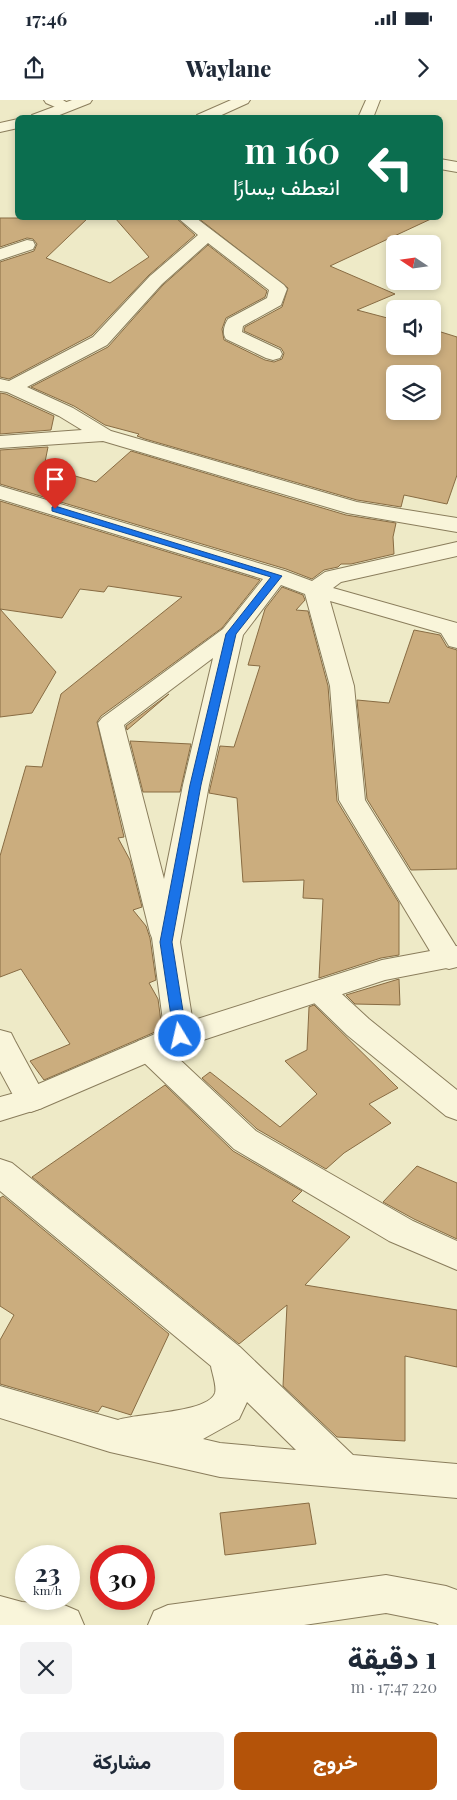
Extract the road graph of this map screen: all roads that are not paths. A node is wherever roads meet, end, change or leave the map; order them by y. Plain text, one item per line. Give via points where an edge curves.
1 (52, 100) edge
2 (85, 100) edge
3 (243, 100) edge
4 (373, 100) edge
5 (67, 107) junction
6 (45, 115) edge
7 (209, 115) edge
8 (366, 115) edge
9 (15, 124) edge
10 (0, 128) edge
11 (443, 165) edge
12 (457, 167) edge
13 (189, 220) edge
14 (208, 235) junction
15 (27, 245) dead end
16 (0, 255) edge
17 (273, 354) dead end
18 (6, 386) edge
19 (104, 435) junction
20 (0, 442) edge
21 (0, 492) edge
22 (457, 525) edge
23 (457, 549) edge
24 (277, 576) junction
25 (315, 590) junction
26 (231, 634) junction
27 (457, 641) edge
28 (166, 942) junction
29 (453, 957) edge
30 (320, 991) junction
31 (180, 1036) junction
32 (0, 1041) edge
33 (150, 1049) junction
34 (31, 1100) junction
35 (457, 1108) edge
36 (0, 1109) edge
37 (0, 1172) edge
38 (457, 1256) edge
39 (227, 1358) junction
40 (0, 1402) edge
41 (110, 1435) junction
42 (344, 1471) junction
43 (457, 1481) edge
44 (457, 1614) edge
45 (0, 1615) edge
46 (64, 1625) edge
47 (168, 1625) edge

1 - 5 street
2 - 5 street
3 - 7 street
4 - 8 street
5 - 6 street
9 - 10 street
11 - 12 street
13 - 14 street
14 - 17 street via 278,289 275,301 234,323 233,335
14 - 18 street via 156,280 100,341
15 - 16 street
18 - 19 street via 66,412
19 - 20 street
19 - 22 street via 355,508
21 - 24 street
23 - 25 street via 334,577
24 - 25 street
24 - 26 street
25 - 27 street via 450,628
25 - 29 street via 342,686 352,800
26 - 28 street via 196,785
26 - 28 street via 111,723
28 - 31 street
29 - 30 street via 382,970
30 - 31 street
30 - 35 street via 358,1027
31 - 33 street
32 - 34 street
33 - 34 street
33 - 38 street via 246,1140 401,1231
34 - 36 street
37 - 39 street
39 - 41 street via 234,1392 226,1408 198,1424
39 - 42 street
40 - 41 street
41 - 42 street via 220,1460
42 - 43 street
44 - 47 street via 446,1605 386,1594
45 - 46 street via 22,1622

